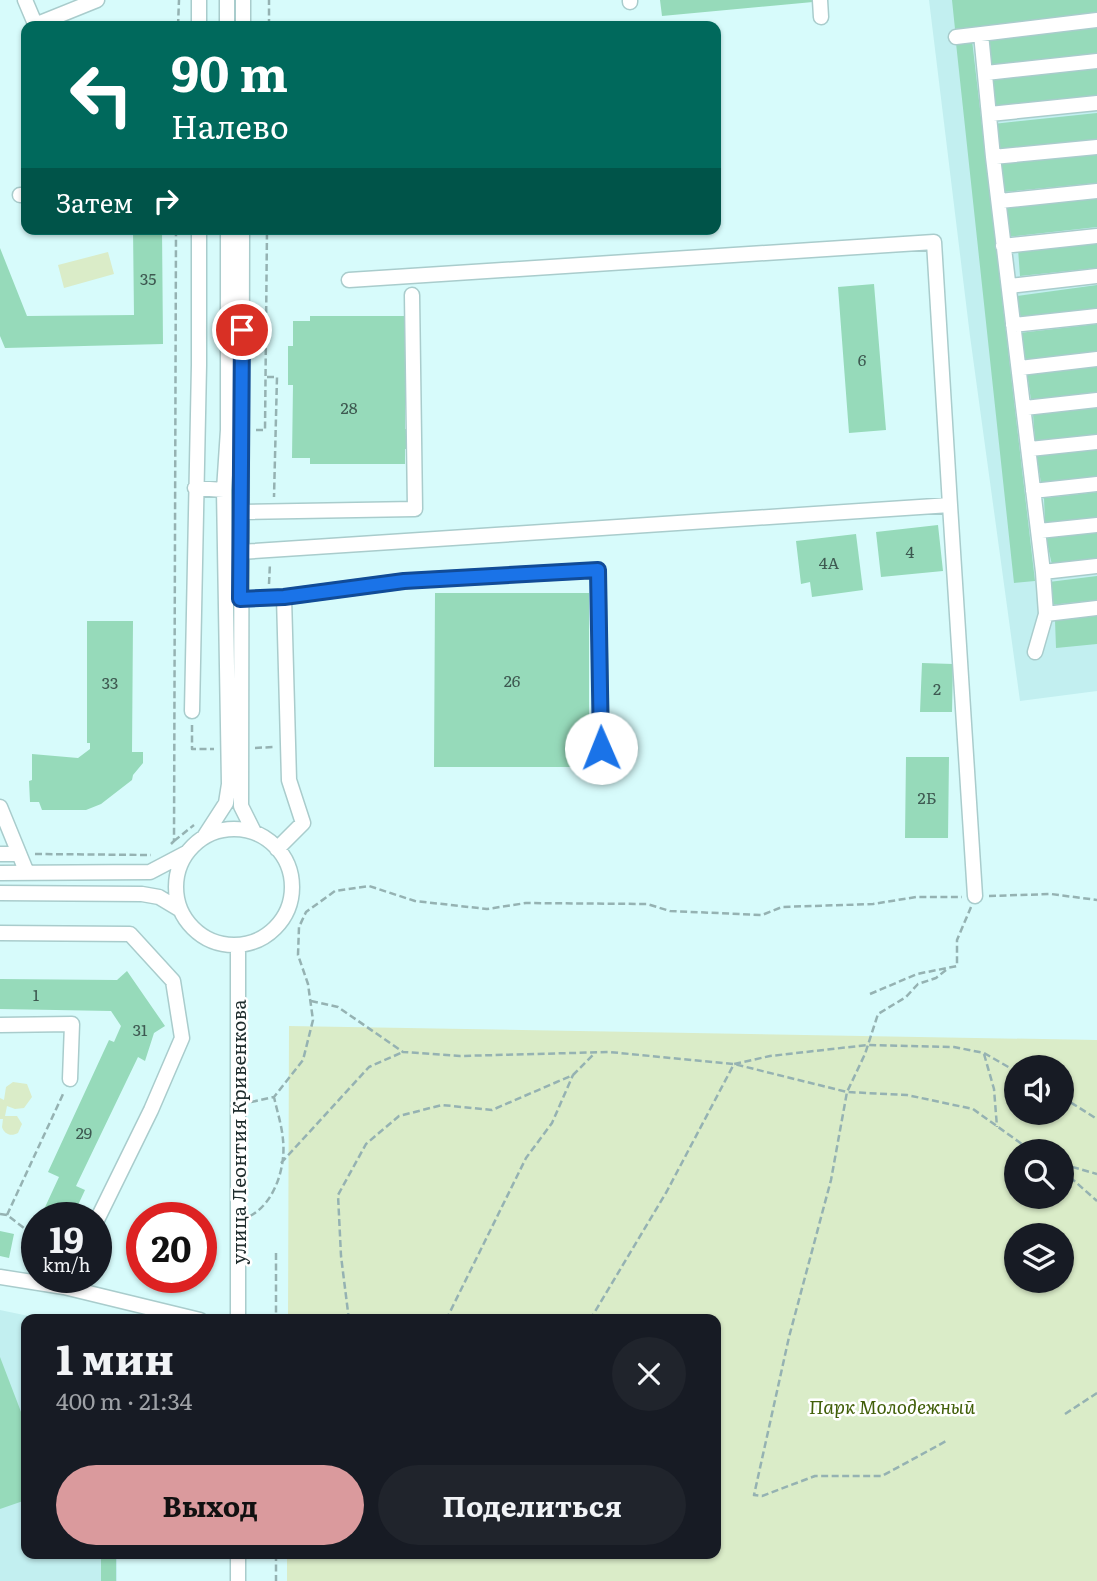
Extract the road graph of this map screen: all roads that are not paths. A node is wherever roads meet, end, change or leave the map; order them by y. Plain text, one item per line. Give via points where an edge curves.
1 (25, 0) edge
2 (97, 0) edge
3 (199, 0) edge
4 (227, 0) edge
5 (243, 0) edge
6 (820, 0) edge
7 (821, 16) dead end
8 (1097, 20) edge
9 (33, 21) edge
10 (47, 21) edge
11 (199, 21) edge
12 (227, 21) edge
13 (243, 21) edge
14 (981, 34) junction
15 (956, 37) dead end
16 (1097, 61) edge
17 (986, 73) junction
18 (1097, 103) edge
19 (990, 114) junction
20 (1097, 147) edge
21 (993, 157) junction
22 (1097, 191) edge
23 (1000, 201) junction
24 (199, 235) edge
25 (228, 235) edge
26 (242, 235) edge
27 (1097, 236) edge
28 (1003, 246) junction
29 (1097, 276) edge
30 (349, 280) dead end
31 (1010, 286) junction
32 (412, 295) dead end
33 (1097, 316) edge
34 (1013, 325) junction
35 (1097, 359) edge
36 (1020, 368) junction
37 (1097, 400) edge
38 (1024, 408) junction
39 (1097, 442) edge
40 (1030, 449) junction
41 (1097, 484) edge
42 (195, 488) junction
43 (224, 490) junction
44 (1033, 491) junction
45 (950, 505) junction
46 (240, 512) junction
47 (1097, 525) edge
48 (1038, 531) junction
49 (240, 552) junction
50 (1097, 566) edge
51 (1043, 572) junction
52 (284, 597) junction
53 (240, 599) junction
54 (1097, 608) edge
55 (1046, 614) junction
56 (1035, 652) dead end
57 (191, 711) road end
58 (601, 774) dead end
59 (0, 807) edge
60 (4, 828) edge
61 (254, 832) junction
62 (204, 837) junction
63 (277, 849) junction
64 (188, 852) junction
65 (0, 854) edge
66 (19, 854) junction
67 (0, 873) edge
68 (27, 873) junction
69 (0, 893) edge
70 (975, 896) road end
71 (179, 909) junction
72 (0, 933) edge
73 (238, 945) junction
74 (0, 1025) edge
75 (70, 1079) road end
76 (106, 1202) edge
77 (0, 1276) edge
78 (21, 1278) edge
79 (105, 1293) edge
80 (179, 1314) edge
81 (239, 1314) edge
82 (238, 1559) edge
83 (238, 1581) edge

1 - 9 street
2 - 10 street
3 - 11 street
4 - 12 street
5 - 13 street
6 - 7 street
8 - 14 street
14 - 15 street
14 - 17 street
16 - 17 street
17 - 19 street
18 - 19 street
19 - 21 street
20 - 21 street
21 - 23 street
22 - 23 street
23 - 28 street
24 - 42 street
25 - 43 street
26 - 46 street
27 - 28 street
28 - 31 street
29 - 31 street
30 - 45 street via 934,242
31 - 34 street
32 - 46 street via 415,509
33 - 34 street
34 - 36 street
35 - 36 street
36 - 38 street
37 - 38 street
38 - 40 street
39 - 40 street
40 - 44 street
41 - 44 street
42 - 43 street
42 - 57 street
43 - 62 street via 229,784 226,803
44 - 48 street
45 - 49 street
45 - 70 street
46 - 49 street
47 - 48 street
48 - 51 street
49 - 53 street
50 - 51 street
51 - 55 street
52 - 53 street
52 - 58 street via 404,581 598,570
52 - 63 street via 289,780 303,823
53 - 61 street via 241,806
54 - 55 street
55 - 56 street
59 - 60 street
60 - 66 street
61 - 62 street via 237,828
61 - 63 street
62 - 64 street
63 - 73 street via 292,882 289,905 276,927 256,941
64 - 68 street via 150,872
64 - 71 street via 178,876
65 - 66 street
66 - 68 street
67 - 68 street
69 - 71 street via 142,894 159,897
71 - 73 street via 206,938
72 - 76 street via 130,934 173,981 182,1038
73 - 81 street, улица Леонтия Кривенкова
74 - 75 street via 72,1024
77 - 78 street
79 - 80 street
82 - 83 street

